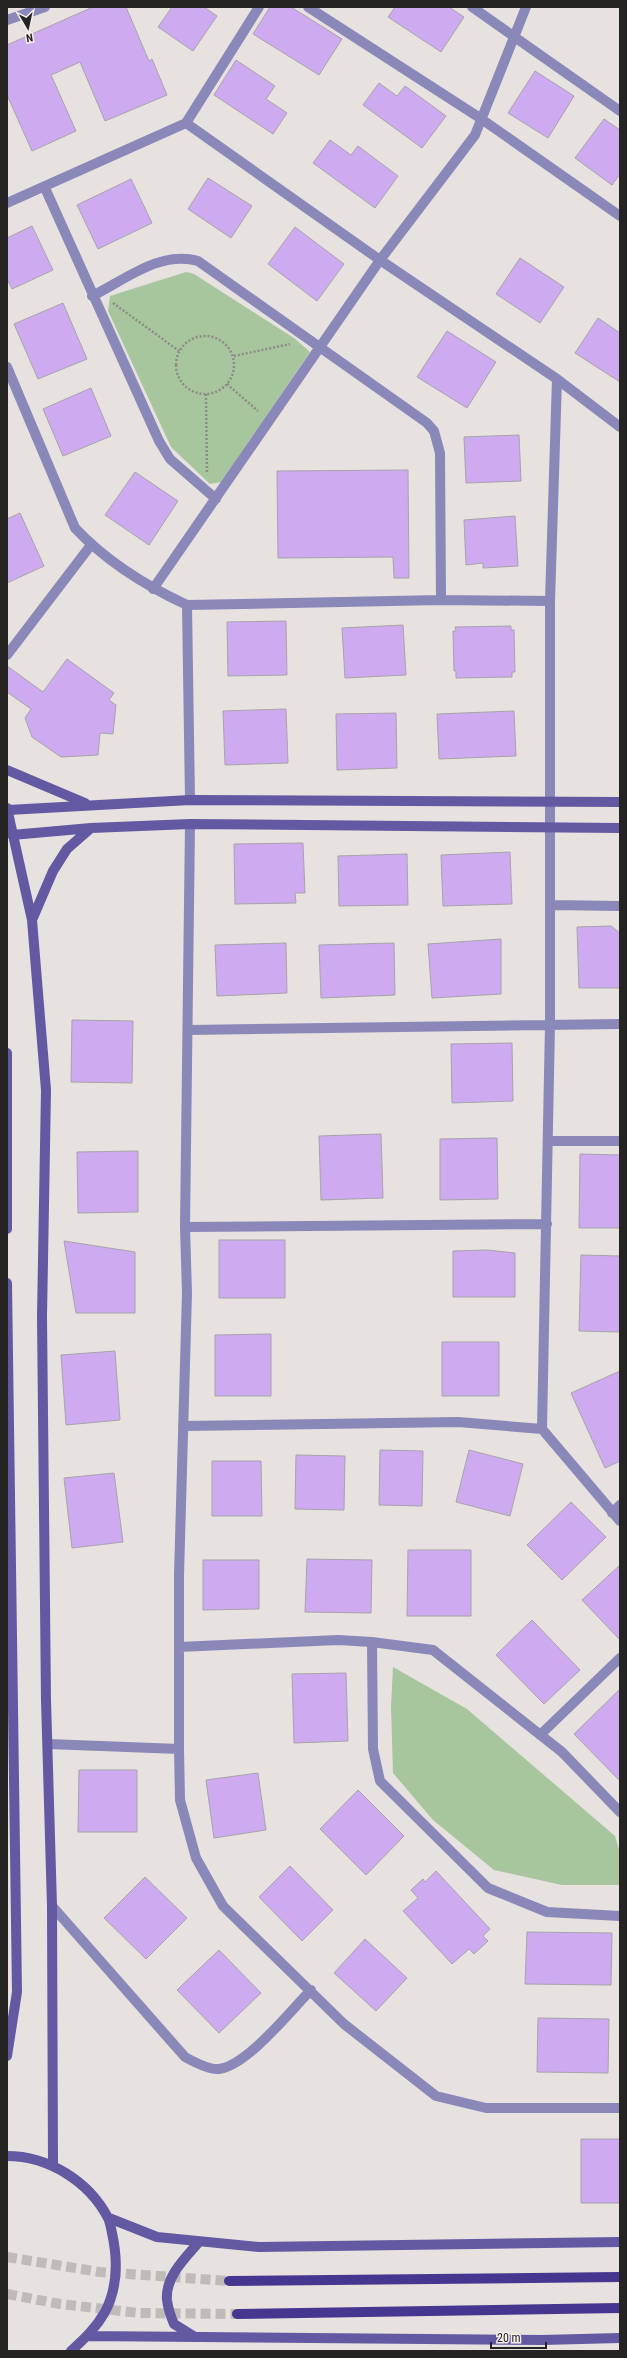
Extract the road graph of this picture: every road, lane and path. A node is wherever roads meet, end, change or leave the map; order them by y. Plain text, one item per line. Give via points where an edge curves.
1 (45, 7) edge
2 (259, 7) edge
3 (308, 7) edge
4 (472, 7) edge
5 (526, 7) edge
6 (7, 20) edge
7 (513, 36) junction
8 (620, 111) edge
9 (480, 118) junction
10 (186, 123) junction
11 (44, 188) junction
12 (7, 203) edge
13 (620, 216) edge
14 (380, 260) junction
15 (95, 294) junction
16 (315, 343) junction
17 (179, 351) junction
18 (234, 356) junction
19 (7, 367) edge
20 (557, 379) junction
21 (227, 384) junction
22 (206, 394) junction
23 (269, 420) junction
24 (620, 427) edge
25 (212, 496) junction
26 (91, 545) junction
27 (153, 589) junction
28 (441, 600) junction
29 (550, 601) junction
30 (187, 605) junction
31 (7, 655) edge
32 (7, 770) edge
33 (190, 800) junction
34 (549, 801) junction
35 (620, 802) edge
36 (89, 805) junction
37 (7, 809) edge
38 (190, 824) junction
39 (550, 826) junction
40 (91, 828) junction
41 (620, 828) edge
42 (12, 835) junction
43 (551, 905) junction
44 (620, 906) edge
45 (32, 920) junction
46 (550, 1024) junction
47 (620, 1024) edge
48 (189, 1030) junction
49 (7, 1053) edge
50 (549, 1141) junction
51 (620, 1141) edge
52 (547, 1224) junction
53 (186, 1227) junction
54 (7, 1229) edge
55 (7, 1283) edge
56 (183, 1426) junction
57 (542, 1429) junction
58 (620, 1505) edge
59 (612, 1513) junction
60 (620, 1521) edge
61 (9, 1629) edge
62 (372, 1642) junction
63 (179, 1648) junction
64 (620, 1658) edge
65 (540, 1735) junction
66 (10, 1738) edge
67 (48, 1744) junction
68 (179, 1749) junction
69 (620, 1812) edge
70 (52, 1906) junction
71 (620, 1916) edge
72 (311, 1990) junction
73 (7, 2056) edge
74 (620, 2108) edge
75 (7, 2156) edge
76 (53, 2165) junction
77 (108, 2218) junction
78 (199, 2242) junction
79 (620, 2242) edge
80 (620, 2277) edge
81 (229, 2281) tunnel mouth
82 (620, 2308) edge
83 (237, 2314) tunnel mouth
84 (87, 2336) junction
85 (196, 2337) junction
86 (620, 2338) edge
87 (71, 2351) edge

1 - 6 street
2 - 10 street
3 - 9 street
4 - 7 street
5 - 7 street
7 - 8 street
7 - 9 street
9 - 13 street
9 - 14 street via 475,135
10 - 11 street
10 - 14 street
11 - 12 street
11 - 15 street
14 - 16 street
14 - 20 street
15 - 16 street via 162,260 185,257 198,261
15 - 17 path
15 - 25 street via 170,460
16 - 18 path
16 - 23 street
16 - 28 street via 427,423 434,431 440,453
17 - 18 path via 186,342 197,336 208,335 228,346
17 - 22 path via 176,362 177,374 182,384 191,391
18 - 21 path via 235,368
19 - 26 street via 75,528
20 - 24 street
20 - 29 street
21 - 22 path via 214,393
21 - 23 path
22 - 25 path
23 - 25 street
25 - 27 street
26 - 27 street
26 - 31 street
27 - 30 street
28 - 29 street
28 - 30 street
29 - 34 street
30 - 33 street
32 - 36 main road
33 - 34 main road
33 - 36 main road
34 - 35 main road
34 - 39 street
36 - 37 main road
37 - 42 main road
38 - 39 main road
38 - 40 main road
38 - 48 street
39 - 41 main road
39 - 43 street
40 - 42 main road
40 - 45 main road via 67,849 53,871
42 - 45 main road via 20,859
43 - 44 street
43 - 46 street
45 - 67 main road via 46,1090 42,1317
46 - 47 street
46 - 48 street
46 - 50 street
48 - 53 street
49 - 54 main road
50 - 51 street
50 - 52 street
52 - 53 street
52 - 57 street
53 - 56 street
55 - 61 main road
56 - 57 street via 458,1422
56 - 63 street
57 - 59 street
58 - 59 street
59 - 60 street
61 - 66 main road
62 - 63 street via 338,1640
62 - 65 street via 433,1650
62 - 71 street via 372,1749 380,1781 488,1888 547,1912
63 - 68 street
64 - 65 street
65 - 69 street via 562,1752
66 - 73 main road via 17,1992
67 - 68 street
67 - 70 main road
68 - 72 street via 180,1800 196,1858 223,1906
70 - 72 street via 185,2057 217,2070 228,2067 254,2049
70 - 76 main road
72 - 74 street via 344,2024 436,2096 486,2108
75 - 76 main road via 31,2158
76 - 77 main road via 89,2192
77 - 78 main road via 157,2237
77 - 84 main road via 116,2251 116,2272 112,2293 104,2312
78 - 79 main road via 259,2247
78 - 85 main road via 177,2267 170,2283 167,2300 174,2324
80 - 81 main road
82 - 83 main road
84 - 85 main road
84 - 87 main road
85 - 86 main road via 534,2340

